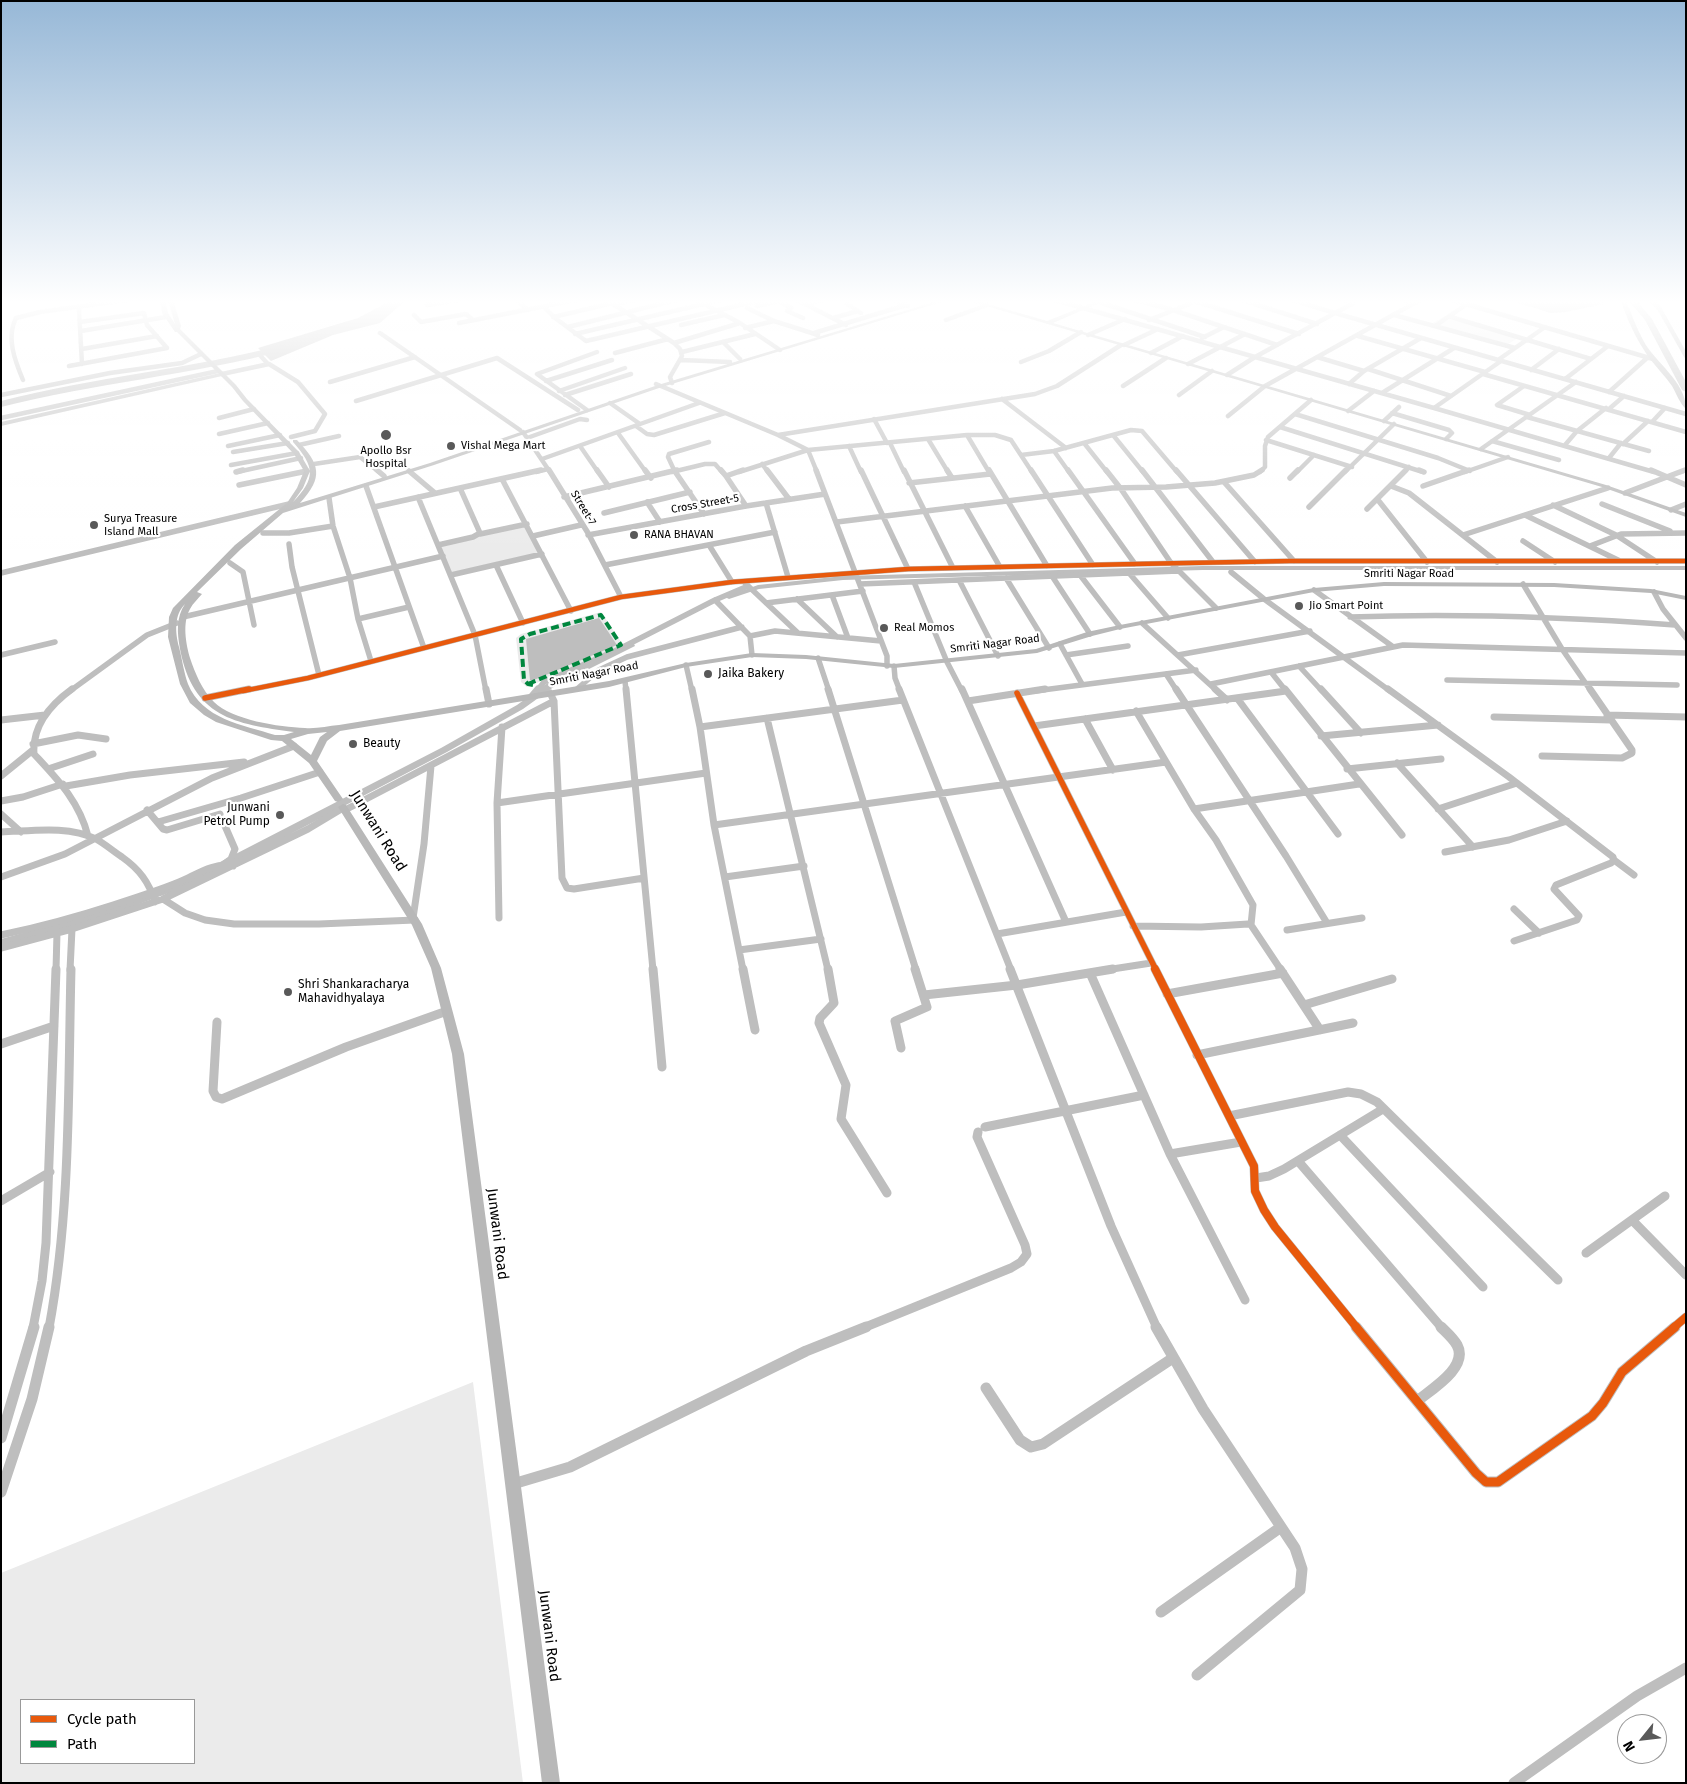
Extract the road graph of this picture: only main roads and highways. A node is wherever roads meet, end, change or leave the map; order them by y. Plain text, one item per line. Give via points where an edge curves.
1 (231, 383) edge
2 (664, 383) edge
3 (1256, 383) edge
4 (1673, 383) edge
5 (658, 385) junction
6 (234, 386) junction
7 (1686, 407) edge
8 (583, 409) junction
9 (523, 433) junction
10 (289, 440) junction
11 (299, 452) junction
12 (299, 501) junction
13 (290, 506) junction
14 (1686, 516) edge
15 (1686, 598) edge
16 (186, 657) junction
17 (177, 659) junction
18 (339, 728) junction
19 (308, 731) junction
20 (284, 738) junction
21 (312, 761) junction
22 (551, 1783) edge

1 - 6 main road
2 - 5 main road
3 - 14 main road via 1625,493
4 - 7 main road
5 - 8 main road
5 - 8 main road via 610,403
6 - 10 main road via 280,435
6 - 10 main road via 243,390
8 - 9 main road
9 - 12 main road
9 - 13 main road via 329,498
10 - 11 main road
11 - 12 main road via 314,464 316,471 314,481
11 - 13 main road via 307,471
12 - 13 main road
13 - 16 main road via 186,608 181,637
13 - 17 main road, Junwani Road via 238,547 177,608 172,624
15 - 18 main road, Smriti Nagar Road via 1654,592 1523,584 1384,584 1314,590 1120,627 1049,648 998,656 891,666 752,655 686,666 552,697 532,696
16 - 17 main road
16 - 19 main road via 195,682 218,710 244,720
17 - 20 main road, Junwani Road via 184,684 194,701 207,713 242,728
18 - 19 main road, Smriti Nagar Road
18 - 21 main road via 322,740
19 - 20 main road, Junwani Road
20 - 21 main road, Junwani Road
21 - 22 main road, Junwani Road via 414,919 436,968 458,1054

